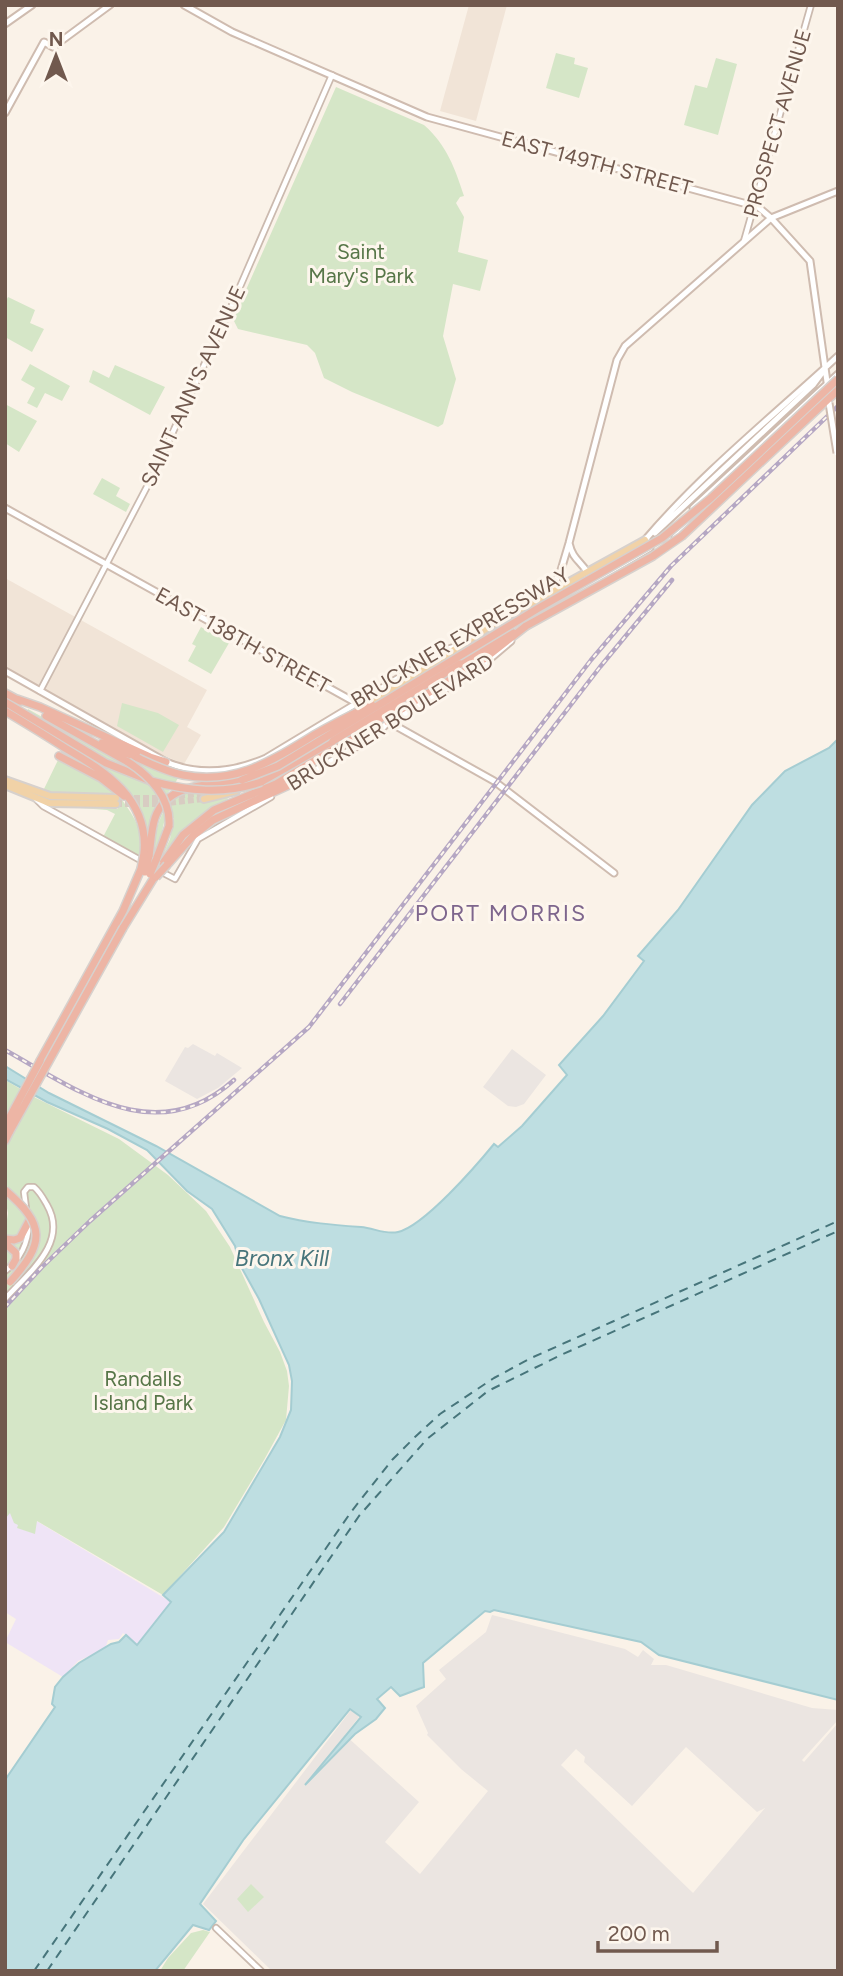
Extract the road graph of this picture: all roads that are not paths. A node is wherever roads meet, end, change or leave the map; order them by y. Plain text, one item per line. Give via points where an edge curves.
1 (32, 5) edge
2 (110, 5) edge
3 (184, 5) edge
4 (811, 5) edge
5 (5, 24) edge
6 (332, 75) junction
7 (5, 113) edge
8 (838, 191) edge
9 (755, 206) junction
10 (771, 218) junction
11 (744, 242) junction
12 (838, 356) edge
13 (826, 367) junction
14 (838, 378) edge
15 (827, 383) junction
16 (838, 390) edge
17 (828, 391) junction
18 (837, 453) edge
19 (838, 460) edge
20 (734, 481) junction
21 (708, 495) junction
22 (5, 508) edge
23 (645, 540) joint
24 (569, 543) junction
25 (652, 546) junction
26 (636, 563) junction
27 (107, 565) junction
28 (587, 572) junction
29 (582, 588) junction
30 (550, 593) junction
31 (526, 626) junction
32 (455, 647) junction
33 (469, 655) joint
34 (460, 664) junction
35 (5, 671) edge
36 (413, 684) junction
37 (40, 691) junction
38 (5, 693) edge
39 (5, 702) edge
40 (357, 703) junction
41 (11, 708) edge
42 (365, 708) junction
43 (38, 709) junction
44 (373, 713) junction
45 (388, 722) junction
46 (36, 725) junction
47 (336, 737) junction
48 (59, 756) dead end
49 (129, 759) junction
50 (166, 762) junction
51 (5, 783) edge
52 (289, 785) junction
53 (36, 799) junction
54 (138, 814) junction
55 (156, 859) junction
56 (614, 873) dead end
57 (149, 874) junction
58 (130, 906) junction
59 (40, 1061) junction
60 (5, 1118) edge
61 (6, 1134) edge
62 (5, 1190) edge
63 (29, 1221) junction
64 (5, 1241) edge
65 (9, 1268) edge
66 (8, 1285) edge
67 (5, 1299) edge
68 (216, 1928) dead end
69 (261, 1971) edge

1 - 5 main road
2 - 7 main road via 53,47 44,42
3 - 6 main road, EAST 149TH STREET
4 - 9 street, PROSPECT AVENUE
6 - 9 main road, EAST 149TH STREET via 427,117
6 - 27 street, SAINT ANN'S AVENUE via 232,305
8 - 10 main road
9 - 10 main road, EAST 149TH STREET
9 - 11 street, PROSPECT AVENUE
10 - 11 main road
10 - 13 main road, EAST 149TH STREET via 810,261
11 - 24 main road via 621,352
12 - 13 main road, BRUCKNER BOULEVARD
13 - 15 main road, EAST 149TH STREET
13 - 23 main road, BRUCKNER BOULEVARD via 804,394
14 - 15 main road, BRUCKNER BOULEVARD
14 - 17 main road, BRUCKNER BOULEVARD
14 - 36 highway, BRUCKNER EXPRESSWAY, bridge via 662,538
15 - 17 main road, EAST 149TH STREET
15 - 21 main road, BRUCKNER BOULEVARD
16 - 31 highway, BRUCKNER EXPRESSWAY, bridge via 682,536
17 - 18 main road, EAST 149TH STREET, bridge
17 - 20 main road, BRUCKNER BOULEVARD
18 - 19 main road, EAST 149TH STREET
20 - 21 main road
20 - 26 main road, BRUCKNER BOULEVARD via 671,541
21 - 25 main road, BRUCKNER BOULEVARD
22 - 27 main road, EAST 138TH STREET
23 - 28 main road, BRUCKNER BOULEVARD
24 - 28 main road
24 - 30 main road
25 - 26 main road
25 - 29 main road, BRUCKNER BOULEVARD
26 - 45 main road, BRUCKNER BOULEVARD via 544,614 481,667
27 - 37 street, SAINT ANN'S AVENUE
27 - 40 main road, EAST 138TH STREET
28 - 29 main road
28 - 30 main road, BRUCKNER BOULEVARD
29 - 33 main road, BRUCKNER BOULEVARD
30 - 32 main road, BRUCKNER BOULEVARD
31 - 34 highway, BRUCKNER EXPRESSWAY
31 - 45 highway via 490,655 390,716
32 - 40 main road, BRUCKNER BOULEVARD
32 - 42 main road, BRUCKNER BOULEVARD
33 - 44 main road, BRUCKNER BOULEVARD
34 - 46 highway, bridge via 277,775 241,788 206,791 161,784 120,769
34 - 55 highway, BRUCKNER EXPRESSWAY, bridge via 342,745 276,784 205,817
35 - 37 main road, BRUCKNER BOULEVARD
36 - 49 highway, bridge via 267,764 241,773 187,775
36 - 55 highway, BRUCKNER EXPRESSWAY, bridge via 265,773 173,795 154,823
37 - 50 main road, BRUCKNER BOULEVARD
38 - 41 highway
39 - 41 highway
40 - 42 main road, EAST 138TH STREET
40 - 50 main road, BRUCKNER BOULEVARD via 259,761 228,770 188,769
41 - 43 highway
41 - 46 highway
42 - 44 main road, EAST 138TH STREET
42 - 47 main road, BRUCKNER BOULEVARD via 267,772 204,796 225,794 266,778
43 - 49 highway
43 - 50 highway
44 - 45 main road, EAST 138TH STREET
44 - 47 main road, BRUCKNER BOULEVARD
45 - 47 main road
45 - 52 main road, BRUCKNER BOULEVARD via 366,741
45 - 56 main road, EAST 138TH STREET via 494,781
46 - 54 highway via 111,777 128,794
48 - 54 highway via 112,786
49 - 55 highway, bridge via 157,788 167,811 169,826
51 - 53 main road
51 - 53 main road via 50,796 116,801 54,804
52 - 53 street, BRUCKNER BOULEVARD via 198,839 175,879
52 - 55 highway via 213,820
54 - 55 highway
55 - 57 highway, BRUCKNER EXPRESSWAY, bridge
55 - 57 highway, bridge
57 - 58 highway
57 - 58 highway, BRUCKNER EXPRESSWAY via 147,889
58 - 59 highway
58 - 61 highway, bridge via 123,928
59 - 60 highway, bridge
59 - 61 highway, bridge
62 - 66 highway, bridge via 29,1214 36,1232 33,1254
63 - 64 highway via 22,1237
63 - 65 street via 25,1245
63 - 67 street via 24,1192 32,1187 51,1212 54,1227 48,1250
64 - 65 highway via 16,1252
68 - 69 street

